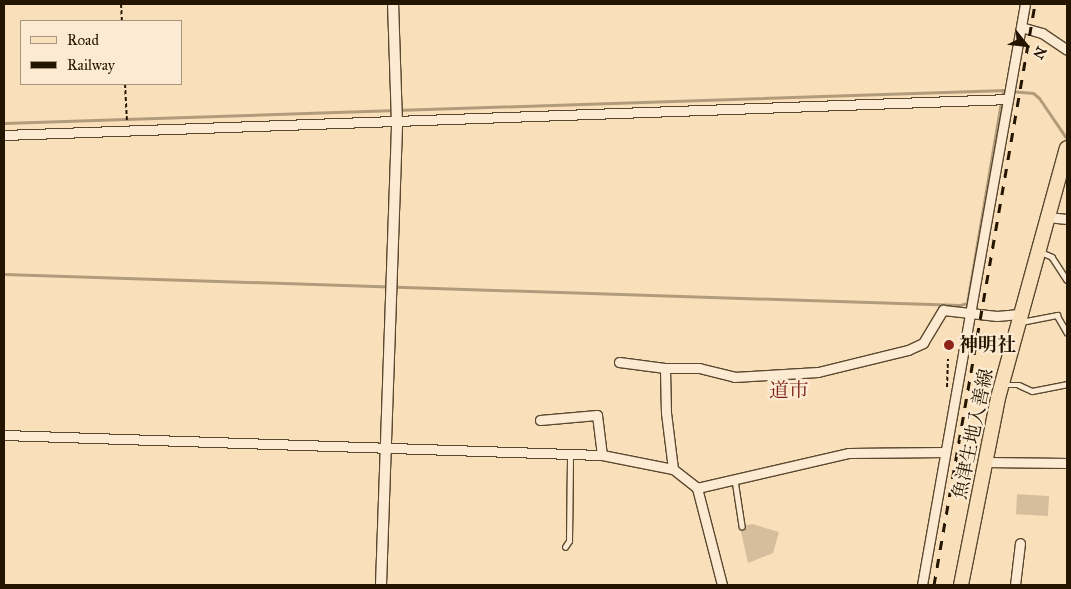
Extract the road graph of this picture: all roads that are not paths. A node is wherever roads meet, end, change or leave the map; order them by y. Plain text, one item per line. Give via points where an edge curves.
1 (393, 4) edge
2 (1025, 4) edge
3 (1021, 27) junction
4 (1067, 50) edge
5 (1008, 99) junction
6 (397, 123) junction
7 (4, 135) edge
8 (1066, 155) edge
9 (1047, 217) junction
10 (1067, 219) edge
11 (1037, 251) junction
12 (1067, 280) edge
13 (970, 311) junction
14 (1018, 318) junction
15 (1067, 332) edge
16 (619, 362) dead end
17 (665, 368) junction
18 (1067, 384) edge
19 (1002, 385) junction
20 (540, 420) dead end
21 (4, 435) edge
22 (386, 449) junction
23 (944, 452) junction
24 (570, 455) junction
25 (602, 455) junction
26 (986, 462) junction
27 (1067, 463) edge
28 (673, 469) junction
29 (734, 478) junction
30 (698, 488) junction
31 (742, 526) dead end
32 (1020, 543) dead end
33 (566, 547) dead end
34 (381, 585) edge
35 (722, 585) edge
36 (922, 585) edge
37 (961, 585) edge
38 (1014, 585) edge

1 - 6 street
2 - 3 street
3 - 4 street via 1042,32
3 - 5 street
5 - 6 street
5 - 13 street
6 - 7 street
6 - 22 street
8 - 9 main road, 魚津生地入善線
9 - 10 street
9 - 11 main road, 魚津生地入善線
11 - 12 lane via 1052,257
11 - 14 main road, 魚津生地入善線
13 - 14 street
13 - 17 street via 943,310 923,344 818,372 734,377 699,368
13 - 23 street via 958,396
14 - 15 lane via 1057,316
14 - 19 main road, 魚津生地入善線
16 - 17 street
17 - 28 street via 666,413
18 - 19 lane via 1032,391 1019,385
19 - 26 main road, 魚津生地入善線
20 - 25 street via 597,415
21 - 22 street
22 - 24 street
22 - 34 street
23 - 29 street via 849,453
23 - 36 street
24 - 25 street
24 - 33 lane via 569,541
25 - 28 street
26 - 27 street
26 - 37 main road, 魚津生地入善線
28 - 30 street
29 - 30 street
29 - 31 lane
30 - 35 street
32 - 38 street

